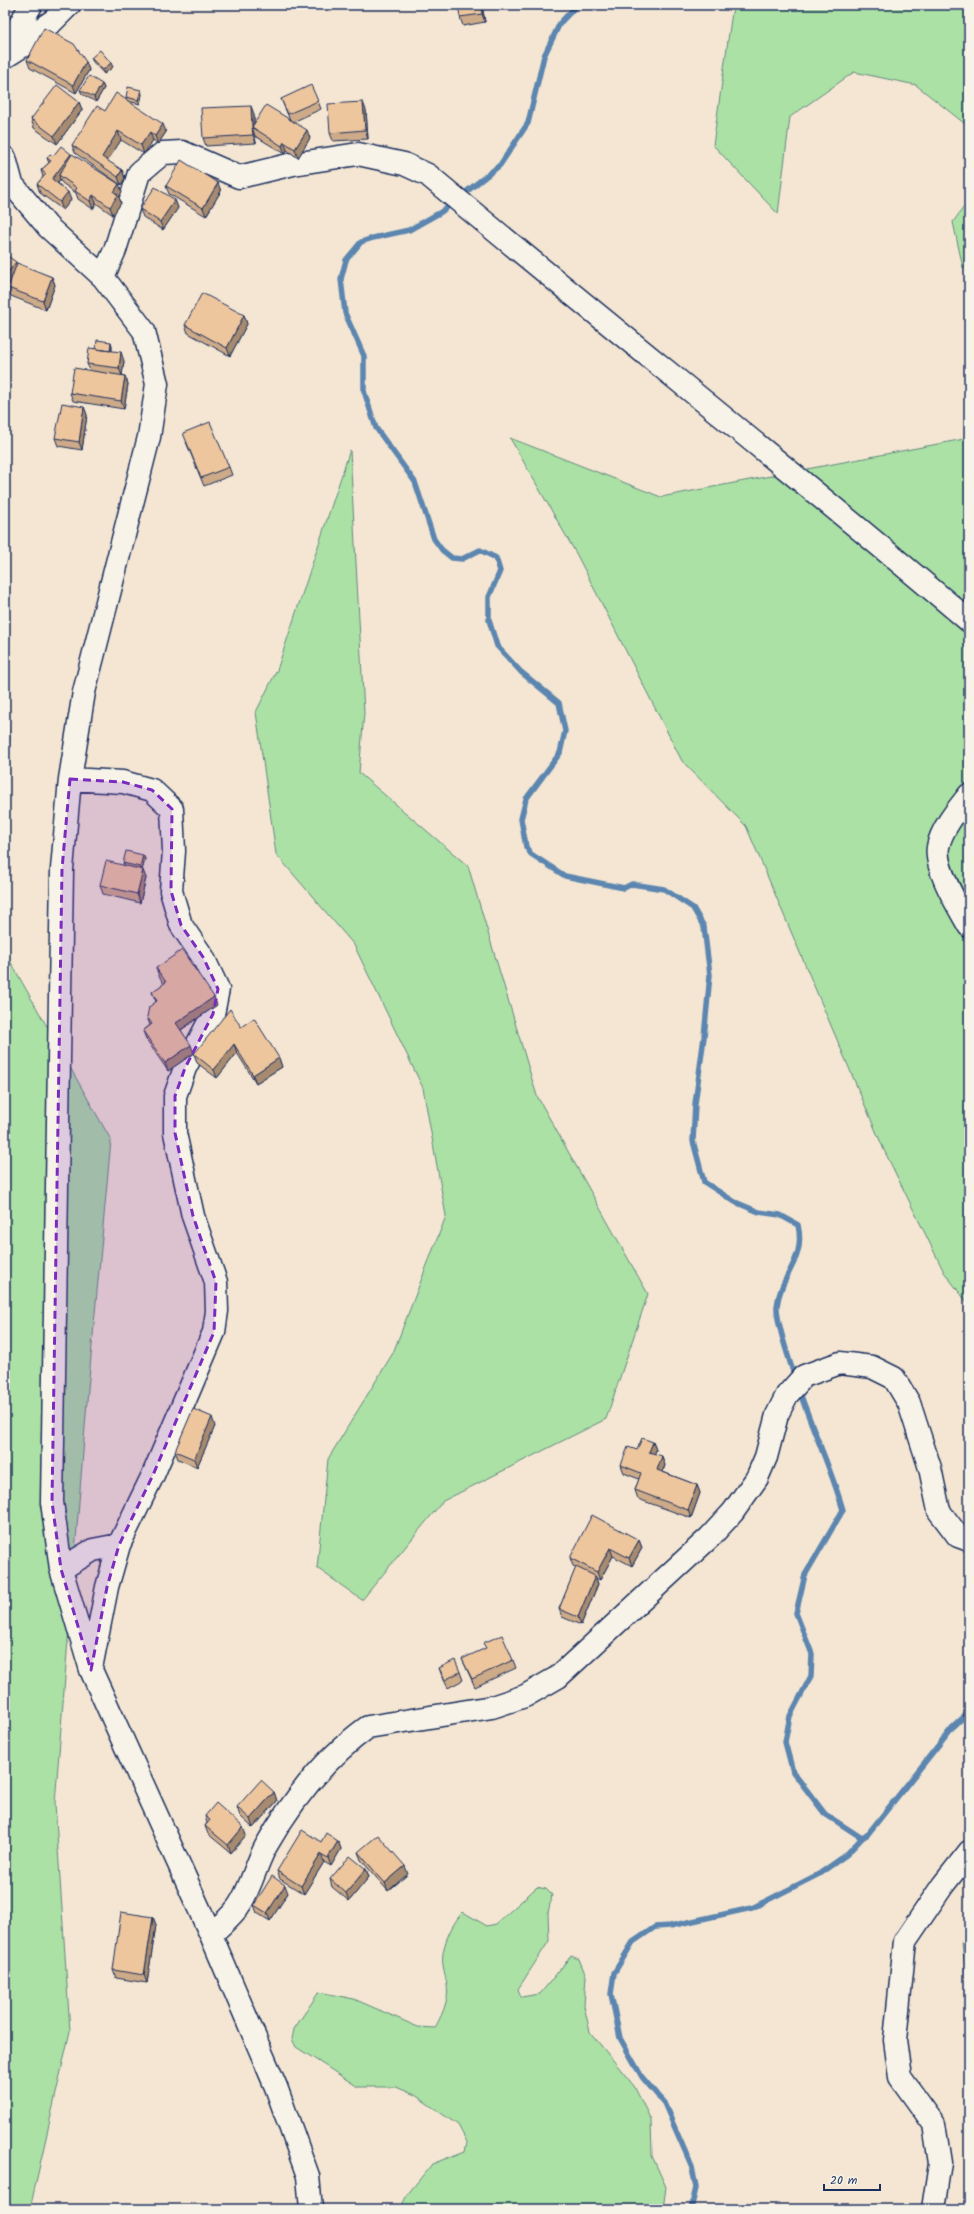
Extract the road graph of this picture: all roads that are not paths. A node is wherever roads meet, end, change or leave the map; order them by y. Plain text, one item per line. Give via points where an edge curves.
1 (31, 5) edge
2 (69, 5) edge
3 (11, 29) edge
4 (5, 51) edge
5 (5, 57) edge
6 (5, 158) edge
7 (103, 277) junction
8 (969, 620) edge
9 (70, 779) junction
10 (969, 795) edge
11 (969, 926) edge
12 (969, 1540) edge
13 (119, 1545) junction
14 (61, 1569) junction
15 (91, 1670) junction
16 (969, 1852) edge
17 (211, 1935) junction
18 (311, 2209) edge
19 (933, 2209) edge

1 - 3 street
2 - 5 street via 32,40
3 - 4 street
6 - 7 street via 12,184 48,227
7 - 8 street via 115,250 139,173 163,153 182,152 239,177 293,164 358,154 404,164 428,175
7 - 9 street via 144,331 157,384 149,437 84,692
9 - 13 street via 122,782 152,790 172,809 174,851 171,891 181,925 203,957 218,989 213,1014 185,1068 175,1096 175,1132 193,1216 216,1282 217,1311 214,1332 153,1475
9 - 14 street via 62,869 52,1396 52,1502
10 - 11 street via 946,829 938,848 942,871 951,894
12 - 17 street via 958,1536 939,1511 930,1468 909,1403 894,1378 872,1367 840,1363 804,1376 787,1395 777,1415 758,1478 733,1512 710,1537 558,1677 531,1692 492,1707 368,1727 355,1737 331,1757 284,1818 265,1847 240,1904
13 - 14 street via 93,1550
13 - 15 street via 106,1587
14 - 15 street
15 - 17 street
16 - 19 street via 905,1941 895,2040 900,2077 934,2124 940,2163
17 - 18 street via 276,2087 308,2176

